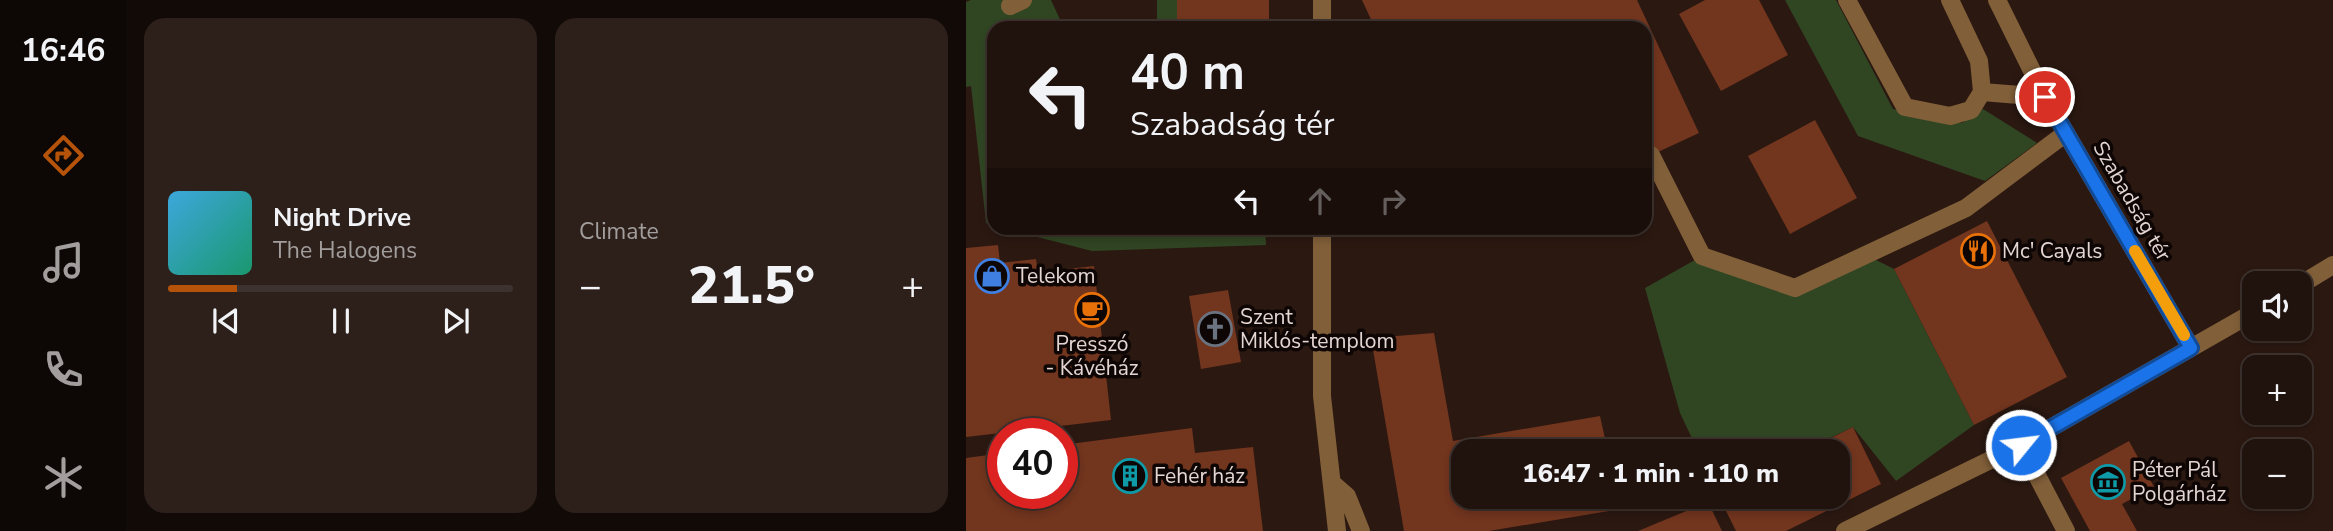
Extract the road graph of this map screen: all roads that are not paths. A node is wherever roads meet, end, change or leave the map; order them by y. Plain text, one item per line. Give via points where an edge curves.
1 (1322, 0) edge
2 (1847, 0) edge
3 (1950, 0) edge
4 (1997, 0) edge
5 (1322, 21) edge
6 (1982, 92) junction
7 (2045, 97) junction
8 (2066, 133) junction
9 (1652, 157) edge
10 (1322, 235) edge
11 (2333, 265) edge
12 (2312, 278) edge
13 (2242, 319) edge
14 (2191, 348) junction
15 (2021, 445) junction
16 (1332, 483) junction
17 (1337, 531) edge
18 (1361, 531) edge
19 (1845, 531) edge
20 (2066, 531) edge

1 - 5 street
2 - 6 street via 1905,107 1950,116 1972,110
3 - 6 street via 1979,61
4 - 7 street, Szabadság tér
6 - 7 street
7 - 8 street, Szabadság tér
8 - 9 street via 1966,208 1795,288 1702,256
8 - 14 street, Szabadság tér
10 - 16 street via 1322,396
11 - 12 street
13 - 14 street
14 - 15 street
15 - 19 street
15 - 20 street
16 - 17 street
16 - 18 street via 1347,496

